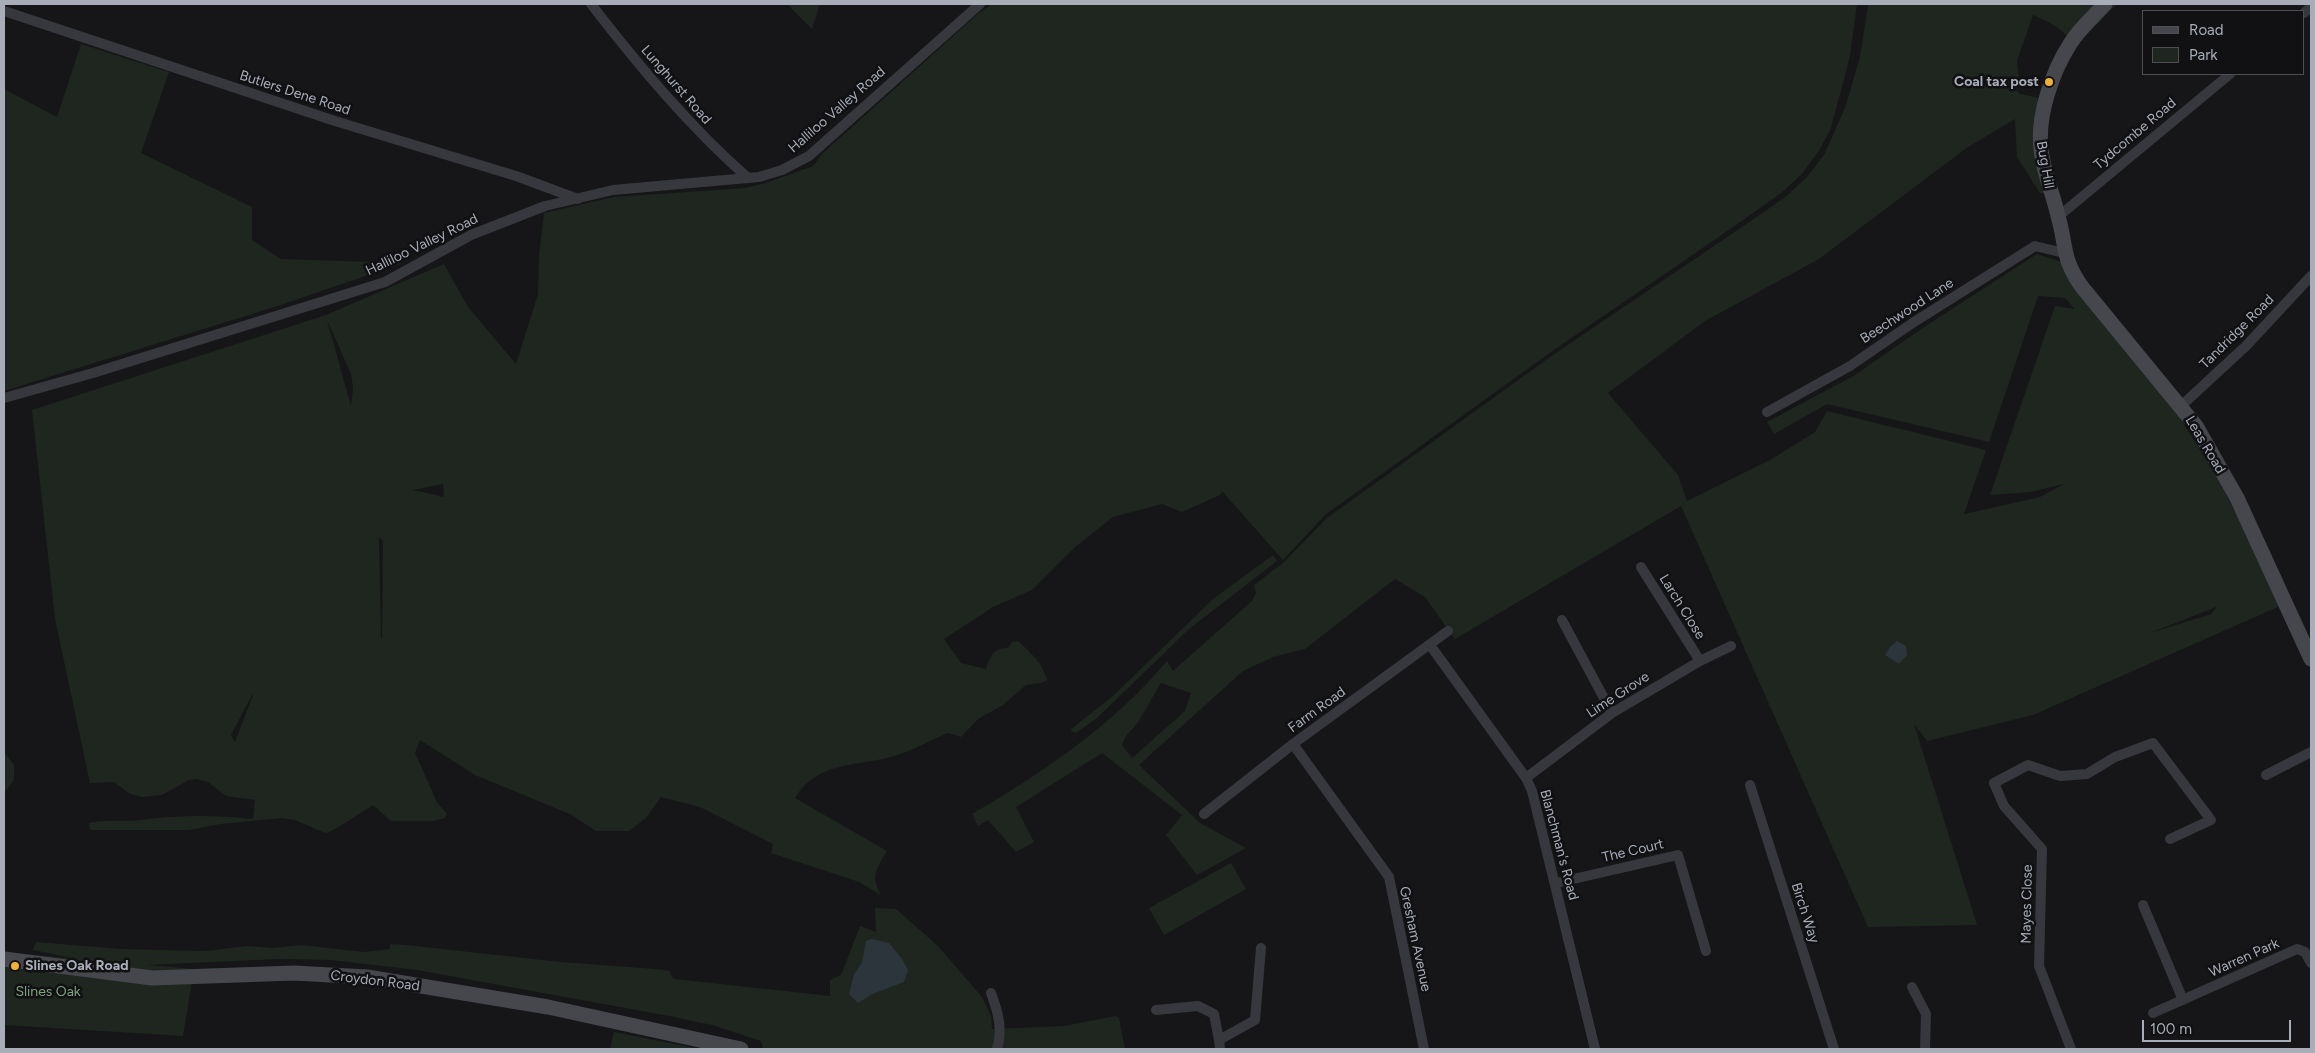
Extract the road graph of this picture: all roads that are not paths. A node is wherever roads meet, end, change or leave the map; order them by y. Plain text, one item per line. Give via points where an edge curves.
1 (591, 4) edge
2 (980, 4) edge
3 (2105, 4) edge
4 (4, 11) edge
5 (2229, 75) edge
6 (748, 178) junction
7 (578, 199) junction
8 (2058, 216) junction
9 (2064, 253) junction
10 (2311, 276) edge
11 (4, 398) edge
12 (2181, 406) junction
13 (1767, 412) dead end
14 (1641, 567) dead end
15 (1562, 620) dead end
16 (1448, 631) dead end
17 (1430, 645) junction
18 (1731, 646) dead end
19 (2311, 659) edge
20 (1700, 661) junction
21 (1612, 713) junction
22 (1293, 744) junction
23 (2311, 752) edge
24 (2266, 775) dead end
25 (1526, 778) junction
26 (1750, 785) dead end
27 (1204, 814) dead end
28 (2170, 839) dead end
29 (1556, 883) junction
30 (2143, 906) dead end
31 (1262, 948) dead end
32 (1706, 951) dead end
33 (4, 959) edge
34 (2311, 963) edge
35 (1912, 988) dead end
36 (991, 993) dead end
37 (2183, 1000) junction
38 (1156, 1010) dead end
39 (2153, 1013) dead end
40 (1220, 1045) edge
41 (741, 1049) edge
42 (997, 1049) edge
43 (1424, 1049) edge
44 (1596, 1049) edge
45 (1834, 1049) edge
46 (1925, 1049) edge
47 (2070, 1049) edge

1 - 6 street, Lunghurst Road via 710,145
2 - 6 street, Halliloo Valley Road via 809,156 782,170
3 - 8 street, Bug Hill via 2069,45 2042,110 2041,150
4 - 7 street, Butlers Dene Road via 335,121 516,176
5 - 8 street, Tydcombe Road
6 - 7 street, Halliloo Valley Road via 622,189
7 - 11 street, Halliloo Valley Road via 545,206 471,235 385,282
8 - 9 street, Bug Hill
9 - 12 street, Leas Road via 2082,287
9 - 13 street, Beechwood Lane via 2035,246 1850,366
10 - 12 street, Tandridge Road via 2246,346
12 - 19 street, Leas Road via 2237,498
14 - 20 street, Larch Close
15 - 21 street
16 - 17 street, Farm Road
17 - 22 street, Farm Road
17 - 25 street, Blanchman's Road
18 - 20 street, Lime Grove
20 - 21 street, Lime Grove
21 - 25 street, Lime Grove
22 - 27 street, Farm Road
22 - 43 street, Gresham Avenue via 1389,877
23 - 24 street
25 - 29 street, Blanchman's Road
26 - 45 street, Birch Way
28 - 47 street, Mayes Close via 2211,820 2153,744 2115,758 2087,774 2060,776 2028,765 1994,783 2004,806 2042,849 2039,966
29 - 32 street, The Court via 1678,855
29 - 44 street, Blanchman's Road
30 - 37 street
31 - 40 street via 1255,1020
33 - 41 street, Croydon Road via 152,978 294,973 367,977 548,1007
34 - 37 street, Warren Park via 2305,952 2297,949
35 - 46 street via 1926,1014
36 - 42 street via 1000,1015
37 - 39 street, Warren Park
38 - 40 street via 1198,1006 1214,1014

